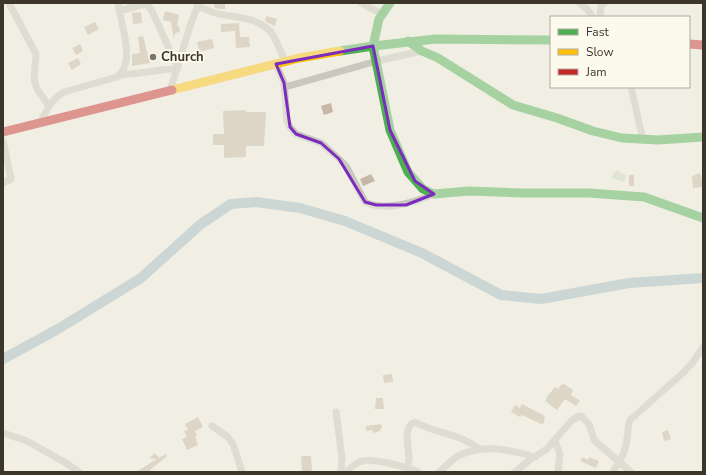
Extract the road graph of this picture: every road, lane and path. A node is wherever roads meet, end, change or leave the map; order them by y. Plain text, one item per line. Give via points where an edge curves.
1 (9, 3) edge
2 (361, 3) edge
3 (390, 3) edge
4 (579, 3) edge
5 (603, 4) edge
6 (198, 5) edge
7 (118, 7) edge
8 (587, 9) junction
9 (382, 14) junction
10 (592, 16) edge
11 (600, 16) edge
12 (550, 40) edge
13 (408, 41) junction
14 (690, 44) edge
15 (703, 44) edge
16 (372, 46) junction
17 (422, 51) junction
18 (377, 61) junction
19 (280, 63) junction
20 (178, 68) junction
21 (120, 75) junction
22 (285, 88) junction
23 (631, 88) edge
24 (170, 90) junction
25 (49, 106) junction
26 (40, 123) junction
27 (3, 132) edge
28 (703, 138) edge
29 (643, 140) junction
30 (3, 141) edge
31 (3, 183) edge
32 (434, 194) junction
33 (703, 218) edge
34 (703, 347) edge
35 (336, 412) dead end
36 (212, 426) dead end
37 (3, 434) edge
38 (555, 441) junction
39 (480, 449) junction
40 (535, 457) junction
41 (619, 462) junction
42 (407, 467) junction
43 (79, 472) edge
44 (242, 472) edge
45 (341, 472) edge
46 (346, 472) edge
47 (418, 472) edge
48 (439, 472) edge
49 (515, 472) edge
50 (558, 472) edge
51 (613, 472) edge
52 (630, 472) edge

1 - 25 street via 36,54 34,79 37,89
2 - 9 street
3 - 9 street
4 - 8 street
5 - 8 street
5 - 11 street
6 - 19 street via 216,13 254,21 263,26 278,44
6 - 20 street
7 - 20 street via 148,6
7 - 21 street via 127,51
8 - 10 street
9 - 16 street
12 - 13 street
13 - 16 street
13 - 17 street
14 - 15 street
16 - 18 street
16 - 19 street
17 - 18 street
17 - 29 street via 438,58 513,105 593,131
18 - 22 street
18 - 32 street via 388,125 405,166 423,189
19 - 22 street
19 - 24 street
20 - 21 street
20 - 24 street
21 - 25 street via 64,92
22 - 32 street via 287,121 290,127 296,134 326,146 343,162 365,202 376,205 406,205
23 - 29 street
24 - 26 street
25 - 26 street
26 - 27 street
28 - 29 street
30 - 31 street via 11,179
32 - 33 street via 469,191 589,193 644,197
34 - 41 street via 683,373 630,420 625,448
35 - 45 street via 342,458
36 - 44 street via 228,437 233,444
37 - 43 street via 27,441
38 - 40 street
38 - 41 street via 571,421 581,416 588,424 594,440
38 - 50 street via 560,454
39 - 40 street via 508,450
39 - 42 street via 455,436 412,422 407,435
39 - 48 street via 458,456
40 - 49 street
41 - 51 street
41 - 52 street
42 - 46 street via 366,460
42 - 47 street

